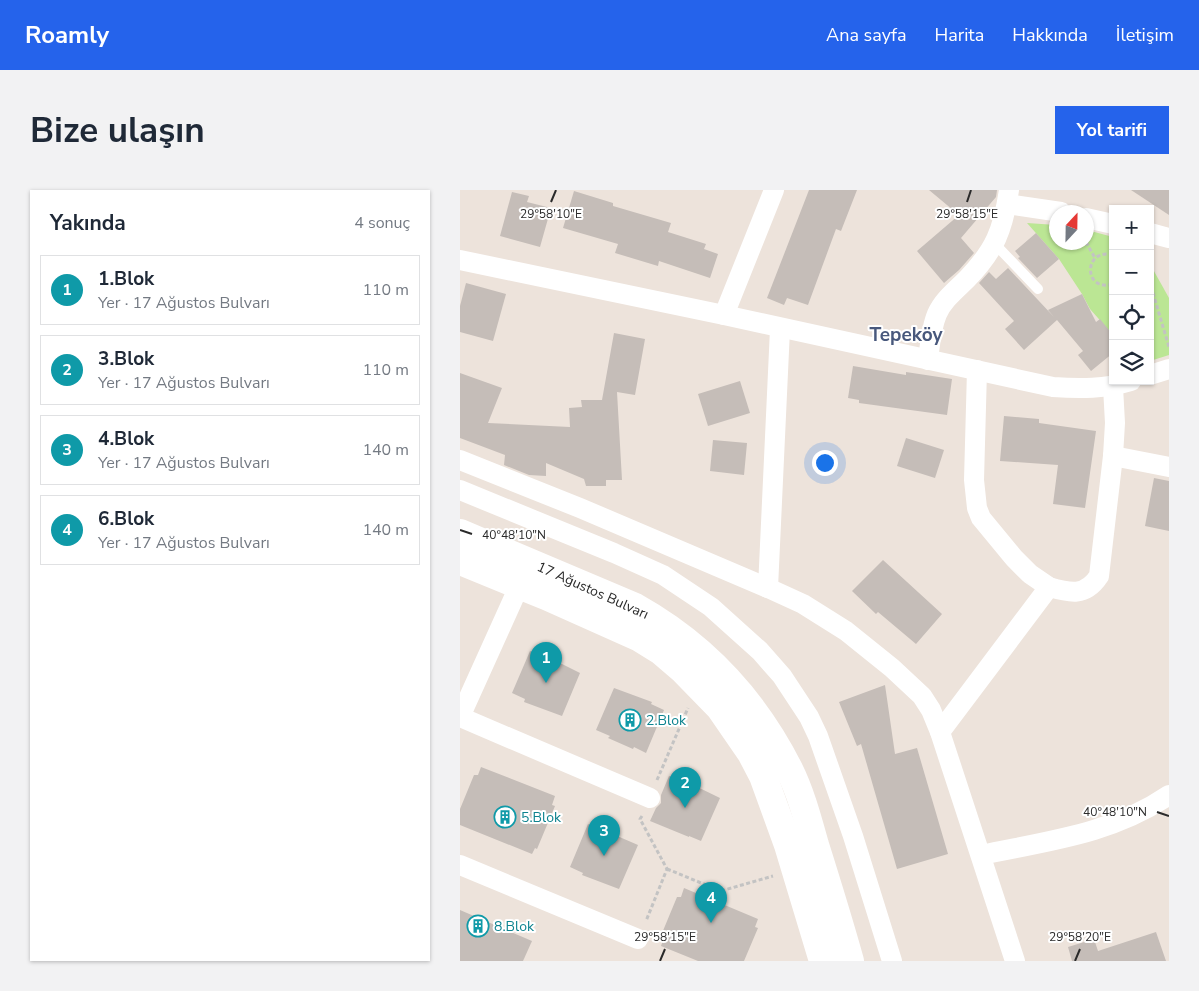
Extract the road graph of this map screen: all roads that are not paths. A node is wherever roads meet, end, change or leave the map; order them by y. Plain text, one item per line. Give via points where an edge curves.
1 (774, 190) edge
2 (1008, 197) edge
3 (1049, 209) edge
4 (1094, 220) edge
5 (1109, 223) edge
6 (1154, 234) edge
7 (1169, 238) edge
8 (994, 243) junction
9 (460, 260) edge
10 (1038, 289) dead end
11 (724, 316) junction
12 (780, 328) junction
13 (928, 360) junction
14 (1169, 369) edge
15 (977, 370) junction
16 (1154, 374) edge
17 (1114, 385) edge
18 (1122, 385) edge
19 (1113, 456) junction
20 (460, 460) edge
21 (1169, 466) edge
22 (460, 490) edge
23 (460, 533) edge
24 (460, 561) edge
25 (525, 573) junction
26 (1049, 587) junction
27 (768, 588) junction
28 (460, 717) edge
29 (940, 732) junction
30 (1169, 794) edge
31 (650, 798) road end
32 (981, 855) junction
33 (460, 865) edge
34 (638, 940) road end
35 (823, 961) edge
36 (850, 961) edge
37 (892, 961) edge
38 (1015, 961) edge

1 - 11 street
2 - 3 street
2 - 8 street via 1001,230
4 - 5 street
6 - 7 street
8 - 10 lane
8 - 13 street via 975,271 943,304 933,324
9 - 11 street
11 - 12 street
12 - 13 street
12 - 27 street
13 - 15 street
14 - 16 street
15 - 17 street via 1053,387 1082,389
15 - 26 street via 974,480 977,508 981,518 1014,558
18 - 19 street
19 - 21 street
19 - 26 street via 1098,576 1093,584 1077,592
20 - 27 street
22 - 37 street via 663,575 711,607 760,651 782,676 818,736 854,836
23 - 25 main road, 17 Ağustos Bulvarı
24 - 25 main road, 17 Ağustos Bulvarı
25 - 28 street
25 - 35 main road, 17 Ağustos Bulvarı via 661,651 720,708 763,776
25 - 36 main road, 17 Ağustos Bulvarı via 621,600 653,617 702,654 737,688 790,771
26 - 29 street
27 - 29 street via 825,617 873,651 922,696
28 - 31 street
29 - 32 street
30 - 32 street via 1131,817 1095,830
32 - 38 street
33 - 34 street

